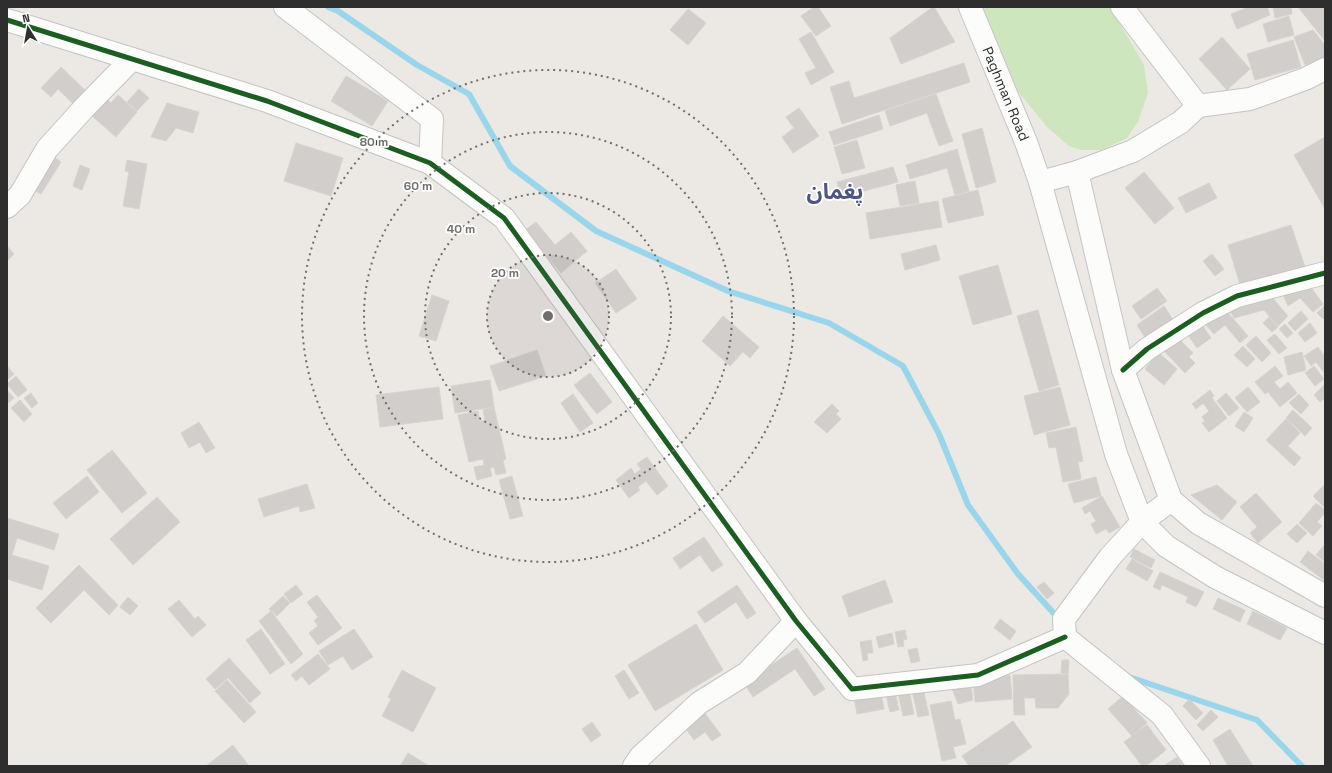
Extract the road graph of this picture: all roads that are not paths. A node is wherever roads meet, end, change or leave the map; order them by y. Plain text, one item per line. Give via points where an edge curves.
1 (285, 7) edge
2 (970, 7) edge
3 (1122, 7) edge
4 (7, 20) edge
5 (132, 59) junction
6 (1325, 69) edge
7 (1198, 106) junction
8 (430, 163) junction
9 (1077, 172) junction
10 (1040, 182) junction
11 (7, 207) edge
12 (1325, 273) edge
13 (1123, 370) junction
14 (1171, 500) junction
15 (1142, 522) junction
16 (1325, 596) edge
17 (796, 622) junction
18 (1325, 633) edge
19 (1065, 637) junction
20 (634, 766) edge
21 (1199, 766) edge

1 - 8 street via 432,119
2 - 10 street, Paghman Road
3 - 7 street
4 - 5 street
5 - 8 street via 268,101
5 - 11 street via 47,150 20,195
6 - 7 street via 1250,99
7 - 9 street via 1181,122 1134,152
8 - 17 street via 504,218
9 - 10 street
9 - 13 street
10 - 15 street, Paghman Road via 1116,454
12 - 13 street via 1237,296 1197,317 1148,349
13 - 14 street
14 - 15 street
14 - 16 street via 1198,523
15 - 18 street via 1166,546 1215,577
15 - 19 street via 1110,557 1064,619
17 - 19 street via 852,689 978,675
17 - 20 street via 747,673 699,703 641,756
19 - 21 street via 1162,715

